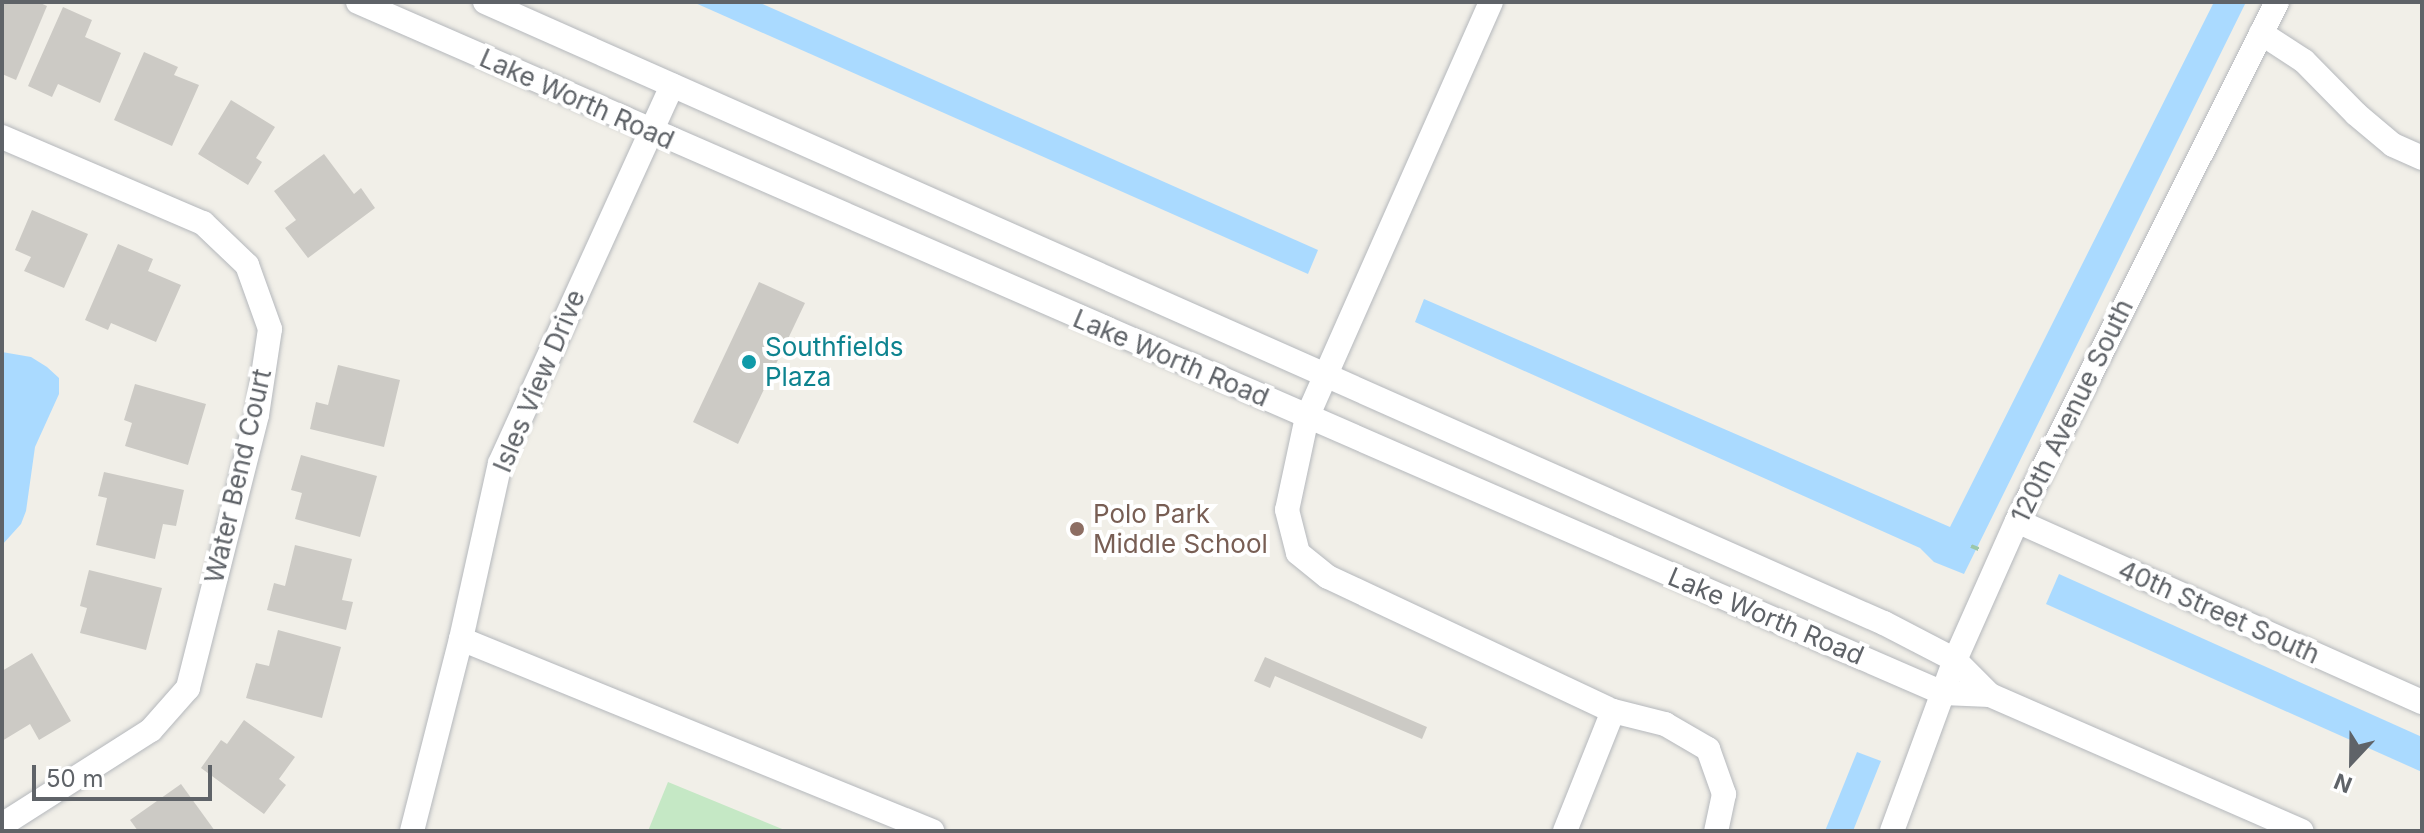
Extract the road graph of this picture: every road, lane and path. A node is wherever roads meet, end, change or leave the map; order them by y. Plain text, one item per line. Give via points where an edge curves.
1 (358, 2) edge
2 (485, 2) edge
3 (1491, 2) edge
4 (2277, 2) edge
5 (2261, 33) junction
6 (672, 85) junction
7 (649, 131) junction
8 (2, 137) edge
9 (2422, 158) edge
10 (1323, 377) junction
11 (1307, 417) junction
12 (2017, 521) junction
13 (461, 639) junction
14 (1955, 660) junction
15 (1943, 693) junction
16 (1990, 695) junction
17 (2422, 702) edge
18 (1613, 711) junction
19 (2, 825) edge
20 (412, 831) edge
21 (932, 831) edge
22 (1565, 831) edge
23 (1716, 831) edge
24 (1892, 831) edge
25 (2302, 831) edge

1 - 7 street, Lake Worth Road
2 - 6 street, Lake Worth Road
3 - 10 street
4 - 5 street, 120th Avenue South
5 - 9 street via 2304,61 2393,145
5 - 12 street, 120th Avenue South
6 - 7 street, Isles View Drive
6 - 10 street, Lake Worth Road
7 - 11 street, Lake Worth Road
7 - 13 street, Isles View Drive via 500,463
8 - 19 street, Water Bend Court via 203,223 247,265 270,329 257,415 188,688 151,730
10 - 11 street
10 - 14 street, Lake Worth Road via 1884,623
11 - 15 street, Lake Worth Road
11 - 18 street via 1287,510 1298,553 1328,577
12 - 14 street, 120th Avenue South
12 - 17 street, 40th Street South
13 - 20 street, Isles View Drive
13 - 21 street
14 - 15 street, 120th Avenue South
14 - 16 street, Lake Worth Road
15 - 16 street, Lake Worth Road
15 - 24 street, 120th Avenue South
16 - 25 street, Lake Worth Road
18 - 22 street
18 - 23 street via 1665,724 1708,749 1724,794

